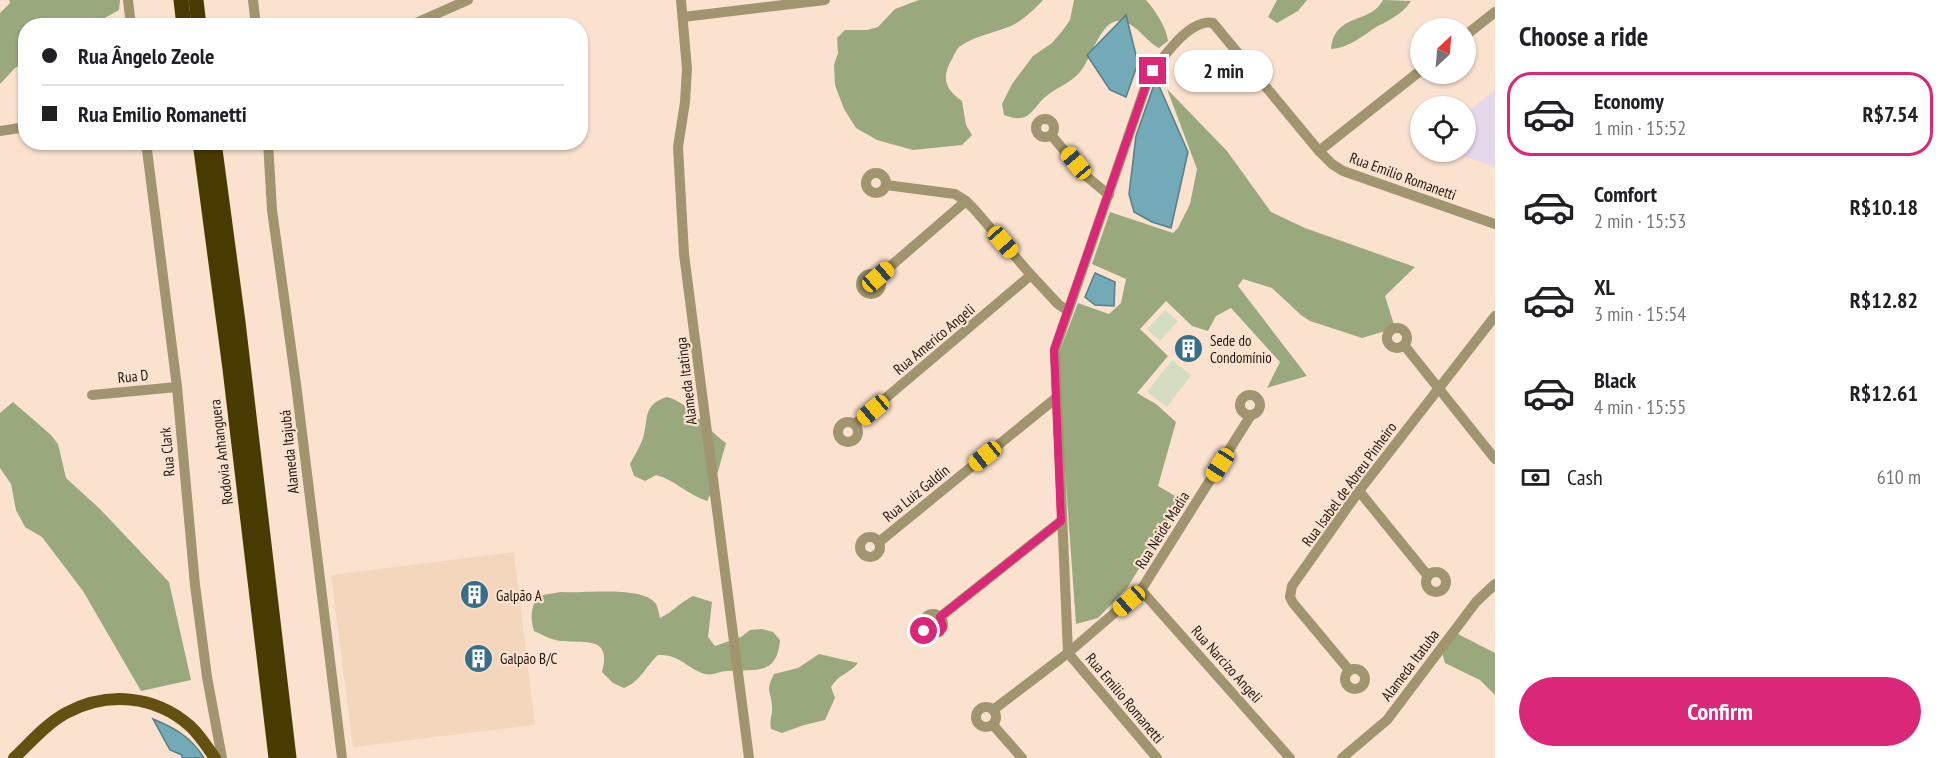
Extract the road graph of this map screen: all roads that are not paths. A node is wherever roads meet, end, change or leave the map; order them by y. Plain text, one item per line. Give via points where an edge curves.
1 (128, 0) edge
2 (181, 0) edge
3 (196, 0) edge
4 (253, 0) edge
5 (468, 0) edge
6 (681, 0) edge
7 (825, 0) edge
8 (1495, 12) edge
9 (683, 17) junction
10 (130, 18) edge
11 (183, 18) edge
12 (198, 18) edge
13 (255, 18) edge
14 (427, 18) edge
15 (1476, 27) edge
16 (1410, 79) edge
17 (18, 128) edge
18 (0, 131) edge
19 (1051, 135) dead end
20 (147, 150) edge
21 (201, 150) edge
22 (215, 150) edge
23 (268, 150) edge
24 (1319, 151) junction
25 (886, 185) dead end
26 (1109, 195) junction
27 (966, 201) junction
28 (1495, 224) edge
29 (1031, 276) junction
30 (878, 277) dead end
31 (1068, 311) junction
32 (1495, 316) edge
33 (1404, 345) dead end
34 (177, 387) junction
35 (1438, 387) junction
36 (92, 395) dead end
37 (1056, 398) junction
38 (1251, 415) dead end
39 (855, 424) dead end
40 (1495, 459) edge
41 (1359, 491) junction
42 (1061, 521) junction
43 (879, 542) dead end
44 (1428, 576) dead end
45 (1495, 584) edge
46 (1141, 590) junction
47 (940, 617) dead end
48 (1068, 653) junction
49 (1349, 670) dead end
50 (993, 710) junction
51 (993, 725) junction
52 (14, 758) edge
53 (216, 758) edge
54 (222, 758) edge
55 (276, 758) edge
56 (289, 758) edge
57 (342, 758) edge
58 (749, 758) edge
59 (1022, 758) edge
60 (1157, 758) edge
61 (1290, 758) edge
62 (1342, 758) edge

1 - 10 street
2 - 11 highway
3 - 12 highway
4 - 13 street
5 - 14 street
6 - 9 street, Alameda Itatinga
7 - 9 street
8 - 15 street
9 - 58 street, Alameda Itatinga via 687,86 678,147 684,254
16 - 24 street
17 - 18 street
19 - 26 street via 1086,176
20 - 34 street, Rua Clark
21 - 55 highway, Rodovia Anhanguera
22 - 56 highway, Rodovia Anhanguera
23 - 57 street, Alameda Itajubá via 272,210
24 - 26 street, Rua Emilio Romanetti via 1216,25 1204,22 1180,39 1153,71
24 - 28 street, Rua Emilio Romanetti via 1343,171
25 - 27 street via 947,192
26 - 31 street, Rua Emilio Romanetti
27 - 29 street
27 - 30 street
29 - 31 street
29 - 39 street, Rua Americo Angeli
31 - 37 street, Rua Emilio Romanetti via 1054,350
32 - 35 street, Rua Isabel de Abreu Pinheiro
33 - 35 street
34 - 36 street, Rua D
34 - 54 street, Rua Clark via 195,585
35 - 40 street
35 - 41 street, Rua Isabel de Abreu Pinheiro
37 - 42 street, Rua Emilio Romanetti
37 - 43 street, Rua Luiz Galdin
38 - 46 street, Rua Neide Madia
41 - 44 street
41 - 49 street, Rua Isabel de Abreu Pinheiro via 1290,591 1293,603
42 - 47 street
42 - 48 street, Rua Emilio Romanetti
45 - 62 street, Alameda Itatuba via 1476,602 1387,720
46 - 48 street, Rua Neide Madia
46 - 61 street, Rua Narcizo Angeli
48 - 50 street, Rua Neide Madia
48 - 60 street, Rua Emilio Romanetti
50 - 51 street
50 - 51 street via 981,708 975,717 983,727
51 - 59 street
52 - 53 main road via 65,714 100,700 119,698 167,710 190,727

